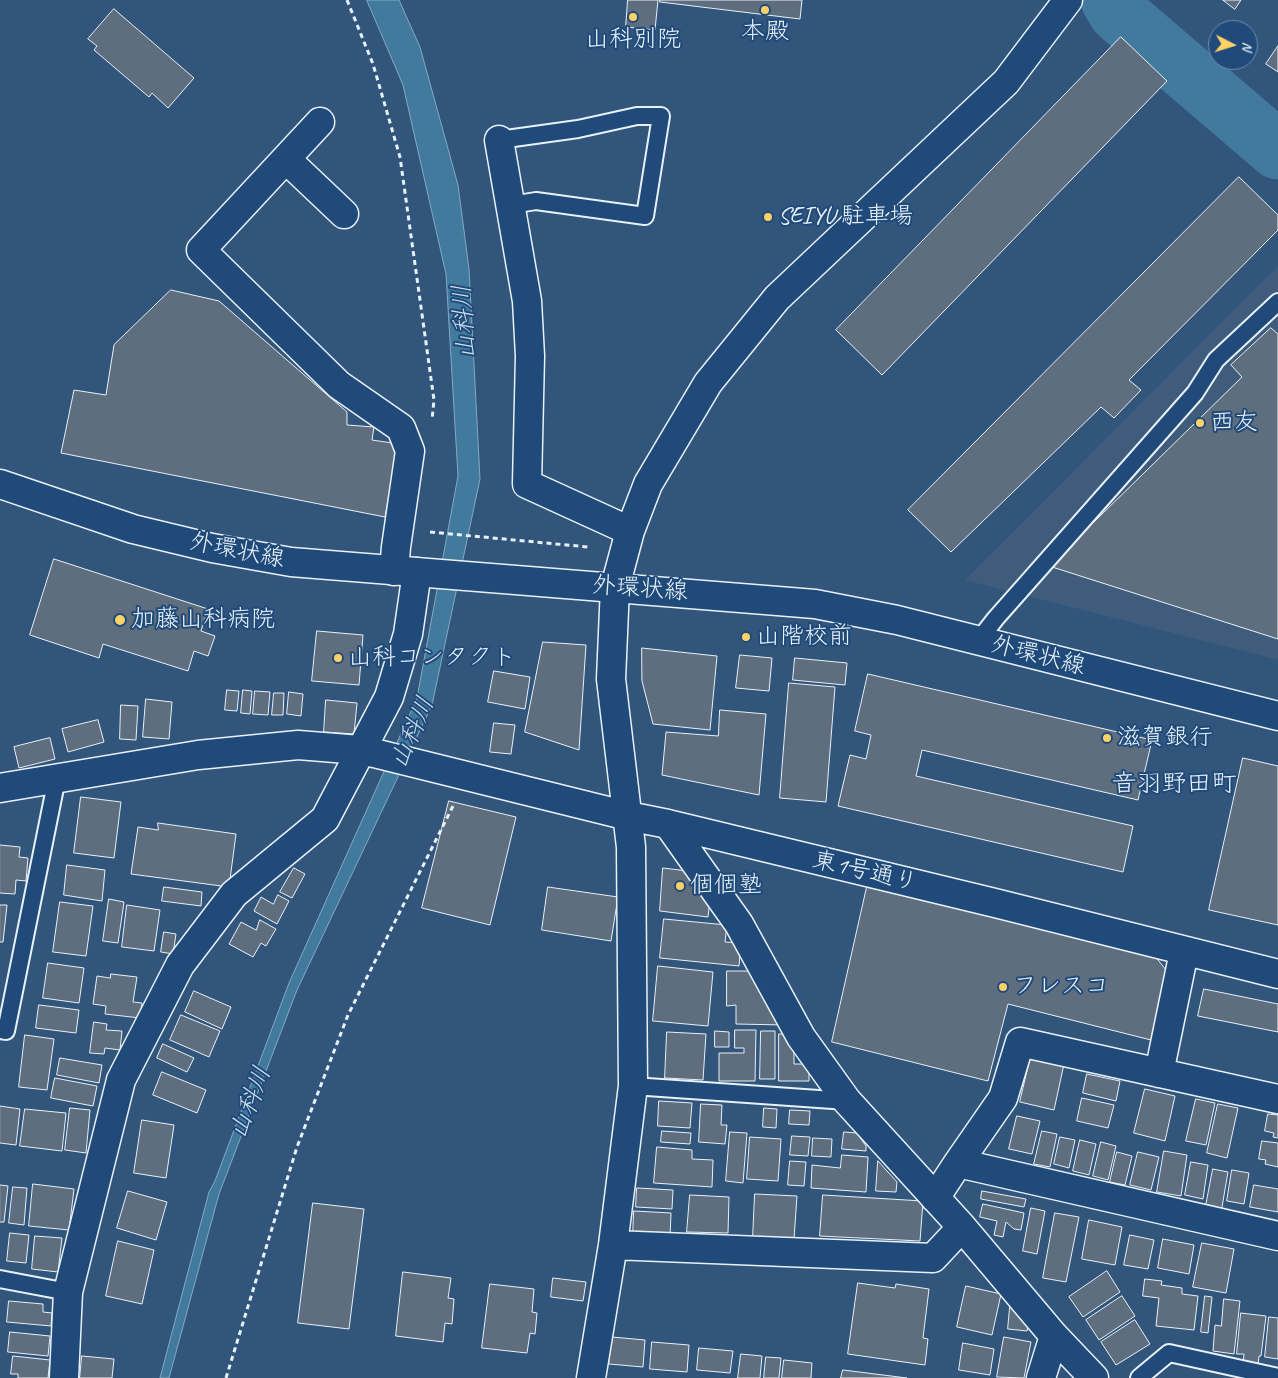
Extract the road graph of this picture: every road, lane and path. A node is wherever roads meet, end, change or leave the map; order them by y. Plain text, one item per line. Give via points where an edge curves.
1 (347, 0) edge
2 (1068, 0) edge
3 (320, 122) dead end
4 (499, 140) joint
5 (286, 160) junction
6 (511, 204) junction
7 (344, 214) dead end
8 (1278, 302) edge
9 (431, 429) dead end
10 (0, 484) edge
11 (427, 529) dead end
12 (630, 531) junction
13 (596, 548) dead end
14 (413, 572) junction
15 (615, 587) junction
16 (978, 641) junction
17 (1278, 716) edge
18 (367, 751) junction
19 (459, 774) junction
20 (57, 778) junction
21 (0, 788) edge
22 (628, 816) junction
23 (668, 824) junction
24 (1184, 952) junction
25 (1278, 974) edge
26 (0, 1030) edge
27 (1159, 1073) junction
28 (632, 1086) junction
29 (1278, 1098) edge
30 (847, 1101) junction
31 (958, 1163) junction
32 (935, 1198) junction
33 (962, 1228) junction
34 (1278, 1236) edge
35 (613, 1245) junction
36 (0, 1279) edge
37 (68, 1292) junction
38 (1054, 1336) junction
39 (1278, 1377) edge
40 (64, 1378) edge
41 (226, 1378) edge
42 (594, 1378) edge
43 (1041, 1378) edge
44 (1094, 1378) edge
45 (1139, 1378) edge

1 - 9 path via 373,64 400,157 434,400
2 - 12 street via 1006,82 777,298 708,383 648,484
3 - 5 street
4 - 6 street
4 - 6 lane via 578,129 637,116 661,116 645,216 536,201
5 - 7 street
5 - 14 street via 201,250 339,385 401,428 410,450 396,548
6 - 12 street via 527,301 530,356 527,484
8 - 16 lane via 1216,360 1195,393
10 - 14 street, 外環状線 via 133,529 212,548 291,562
11 - 13 path via 431,533
12 - 15 street
14 - 15 street, 外環状線
14 - 18 street via 408,634 389,697
15 - 16 street, 外環状線 via 815,604 897,620
15 - 22 street via 611,680
16 - 17 street, 外環状線
18 - 19 street, 東1号通り
18 - 20 street, 東1号通り via 298,745 198,755
18 - 37 street via 325,819 234,894 180,965 121,1080
19 - 22 street, 東1号通り
19 - 41 path via 348,1015 297,1147
20 - 21 street, 東1号通り
20 - 26 lane via 6,1031
22 - 23 street, 東1号通り
22 - 28 street via 631,847
23 - 24 street, 東1号通り
23 - 30 street via 739,924 801,1037
24 - 25 street, 東1号通り
24 - 27 street
27 - 29 street
27 - 31 street via 1020,1042 1003,1098
28 - 30 lane
28 - 35 street
30 - 32 street
31 - 32 street
31 - 34 street
32 - 33 street
33 - 35 street via 933,1258
33 - 38 street
35 - 42 street
36 - 37 lane
37 - 40 street
38 - 43 street
38 - 44 street
39 - 45 lane via 1170,1353

